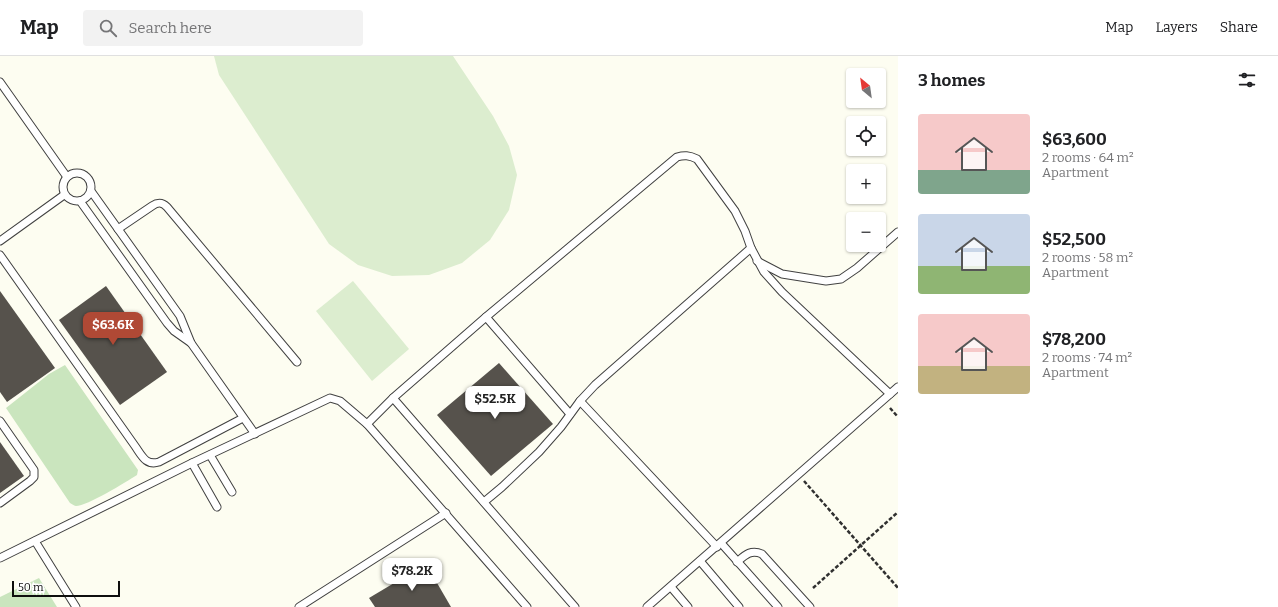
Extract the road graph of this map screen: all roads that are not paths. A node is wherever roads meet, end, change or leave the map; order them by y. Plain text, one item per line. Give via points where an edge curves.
1 (0, 82) edge
2 (67, 177) junction
3 (91, 191) junction
4 (64, 195) junction
5 (80, 201) junction
6 (118, 229) junction
7 (898, 232) edge
8 (0, 242) edge
9 (751, 248) junction
10 (0, 255) edge
11 (757, 261) junction
12 (486, 317) junction
13 (191, 343) junction
14 (297, 362) dead end
15 (898, 387) edge
16 (890, 394) junction
17 (393, 398) junction
18 (580, 401) junction
19 (570, 414) junction
20 (243, 418) junction
21 (0, 421) edge
22 (367, 424) junction
23 (254, 434) junction
24 (210, 455) junction
25 (192, 463) junction
26 (232, 492) dead end
27 (484, 502) junction
28 (0, 503) edge
29 (217, 507) dead end
30 (446, 513) junction
31 (35, 541) junction
32 (719, 545) junction
33 (0, 558) edge
34 (700, 561) junction
35 (737, 562) junction
36 (670, 588) junction
37 (76, 607) edge
38 (300, 607) edge
39 (527, 607) edge
40 (575, 607) edge
41 (647, 607) edge
42 (688, 607) edge
43 (740, 607) edge
44 (778, 607) edge
45 (810, 607) edge

1 - 2 lane
2 - 3 lane via 73,173 81,173 91,184
2 - 4 lane via 63,182
3 - 5 lane via 87,198
3 - 6 lane
4 - 5 lane via 68,199
4 - 8 lane
5 - 13 lane via 174,331
6 - 13 lane via 180,316
6 - 14 lane via 152,206 163,203
7 - 11 lane via 841,279 826,281 782,274
9 - 11 lane
9 - 12 lane via 735,211 697,159 683,155 676,157
9 - 18 lane
10 - 20 lane via 149,463 159,462
11 - 16 lane via 782,292
12 - 17 lane
12 - 19 lane
13 - 20 lane
15 - 16 lane
16 - 32 lane
17 - 22 lane
17 - 27 lane
18 - 19 lane
18 - 32 lane
19 - 27 lane via 539,452
20 - 23 lane
21 - 28 lane via 34,470 34,477 30,481
22 - 23 lane via 340,401 330,398
22 - 30 lane
23 - 24 lane
24 - 25 lane
24 - 26 lane
25 - 29 lane
25 - 31 lane
27 - 40 lane
30 - 38 lane
30 - 39 lane
31 - 33 lane
31 - 37 lane
32 - 34 lane
32 - 35 lane
34 - 36 lane
34 - 43 lane
35 - 44 lane
35 - 45 lane via 752,552 762,554
36 - 41 lane
36 - 42 lane

